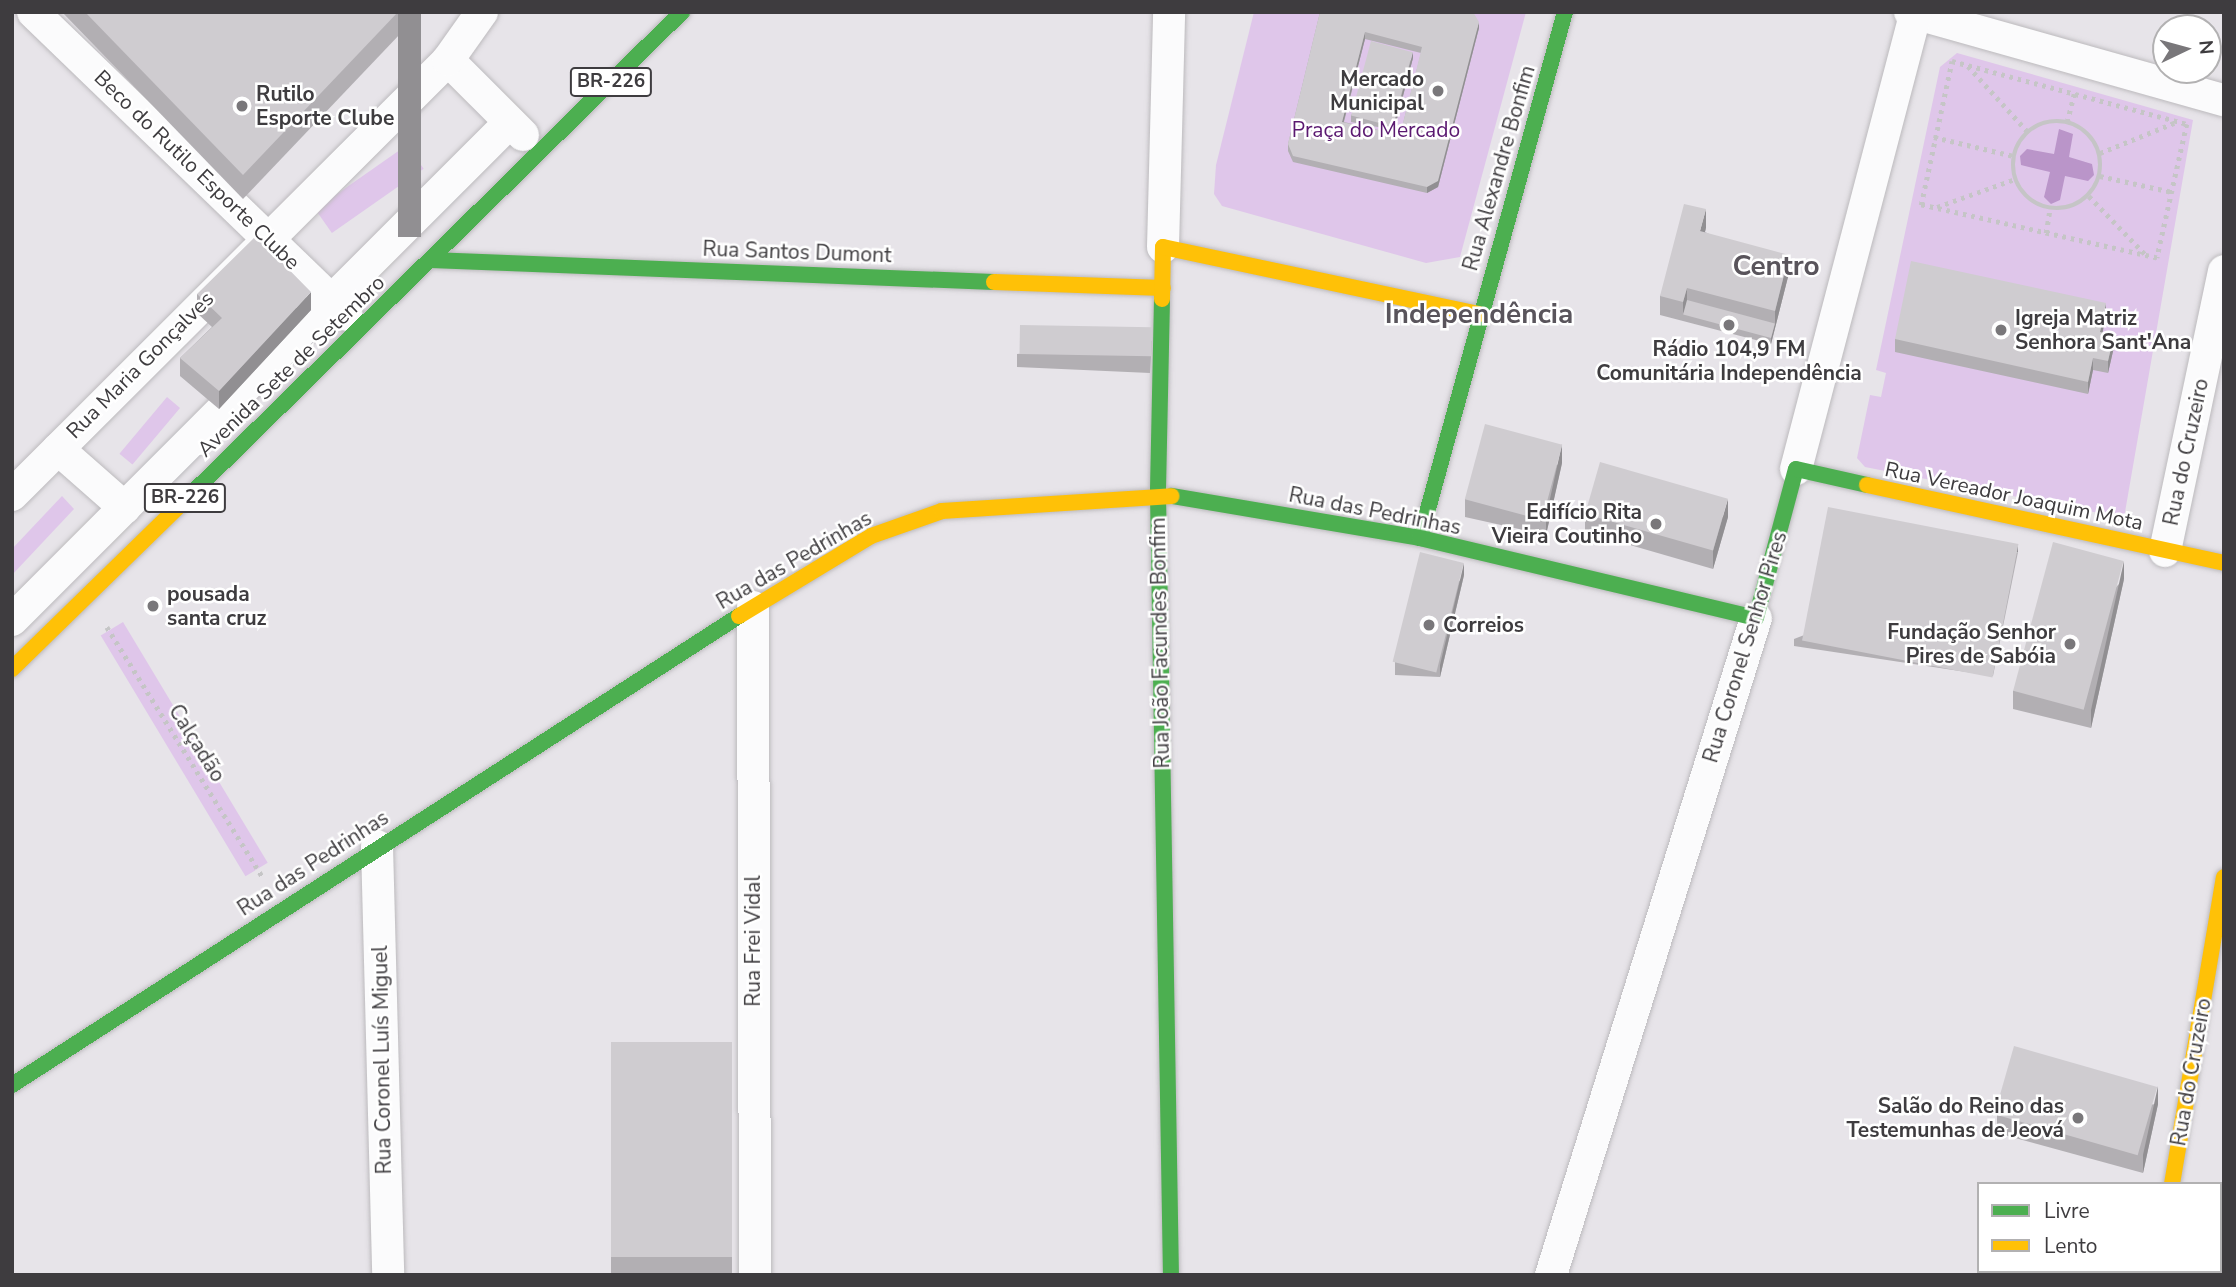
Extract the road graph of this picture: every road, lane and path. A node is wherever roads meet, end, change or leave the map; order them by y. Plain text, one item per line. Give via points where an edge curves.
1 (33, 12) edge
2 (482, 12) edge
3 (682, 12) edge
4 (1169, 12) edge
5 (1565, 12) edge
6 (1913, 13) edge
7 (448, 60) junction
8 (1967, 65) junction
9 (2074, 94) junction
10 (2224, 100) edge
11 (510, 122) junction
12 (2067, 122) junction
13 (2178, 122) junction
14 (2028, 132) junction
15 (1934, 137) junction
16 (541, 152) junction
17 (2101, 153) junction
18 (2014, 156) junction
19 (2100, 176) junction
20 (2015, 179) junction
21 (2172, 192) junction
22 (2089, 196) junction
23 (1936, 208) junction
24 (2050, 209) junction
25 (2046, 233) junction
26 (266, 238) junction
27 (1163, 247) junction
28 (2148, 257) junction
29 (431, 260) junction
30 (2224, 271) edge
31 (1163, 288) junction
32 (332, 301) junction
33 (1479, 314) junction
34 (360, 329) junction
35 (58, 449) junction
36 (1796, 470) junction
37 (1158, 494) junction
38 (12, 495) edge
39 (125, 508) junction
40 (1420, 538) junction
41 (2165, 551) junction
42 (2224, 563) edge
43 (86, 594) junction
44 (753, 607) junction
45 (1756, 618) junction
46 (12, 620) edge
47 (12, 669) edge
48 (377, 846) junction
49 (2224, 877) edge
50 (282, 908) junction
51 (12, 1085) edge
52 (2172, 1182) edge
53 (388, 1275) edge
54 (755, 1275) edge
55 (1171, 1275) edge
56 (1551, 1275) edge

1 - 26 street, Beco do Rutilo Esporte Clube
2 - 7 street, Rua Maria Gonçalves
3 - 16 main road, BR-226
4 - 27 street, Rua João Facundes Bonfim
5 - 33 main road, Rua Alexandre Bonfim
6 - 10 street
6 - 36 street, Rua Coronel Senhor Pires
7 - 11 street
7 - 26 street, Rua Maria Gonçalves
8 - 9 path
8 - 14 path
8 - 15 path via 1952,61
9 - 12 path
9 - 13 path
11 - 16 street
11 - 32 street
12 - 14 path via 2047,122
12 - 17 path via 2086,132
13 - 17 path
13 - 21 path via 2187,124
14 - 18 path
15 - 18 path
15 - 23 path via 1921,205
16 - 29 main road, Avenida Sete de Setembro / BR-226
17 - 19 path
18 - 20 path
19 - 21 path
19 - 22 path
20 - 23 path
20 - 24 path via 2028,199
21 - 28 path via 2157,258
22 - 24 path via 2071,207
22 - 28 path
23 - 25 path
24 - 25 path
25 - 28 path
26 - 32 street, Beco do Rutilo Esporte Clube
26 - 35 street, Rua Maria Gonçalves
27 - 31 main road, Rua João Facundes Bonfim
27 - 33 main road
29 - 31 main road, Rua Santos Dumont
29 - 34 main road, Avenida Sete de Setembro / BR-226
30 - 41 street, Rua do Cruzeiro
31 - 37 main road, Rua João Facundes Bonfim
32 - 34 street, Beco do Rutilo Esporte Clube
32 - 39 street
33 - 40 main road, Rua Alexandre Bonfim
34 - 43 main road, Avenida Sete de Setembro / BR-226
35 - 38 street, Rua Maria Gonçalves
35 - 39 street
36 - 41 main road, Rua Vereador Joaquim Mota
36 - 45 main road, Rua Coronel Senhor Pires
37 - 40 main road, Rua das Pedrinhas
37 - 44 main road, Rua das Pedrinhas via 942,511 871,536
37 - 55 main road, Rua João Facundes Bonfim
39 - 46 street
40 - 45 main road, Rua das Pedrinhas
41 - 42 main road, Rua Vereador Joaquim Mota
43 - 47 main road, Avenida Sete de Setembro / BR-226
43 - 50 path, Calçadão
44 - 48 main road, Rua das Pedrinhas
44 - 54 street, Rua Frei Vidal
45 - 56 street, Rua Coronel Senhor Pires
48 - 50 main road, Rua das Pedrinhas
48 - 53 street, Rua Coronel Luís Miguel
49 - 52 main road, Rua do Cruzeiro
50 - 51 main road, Rua das Pedrinhas

